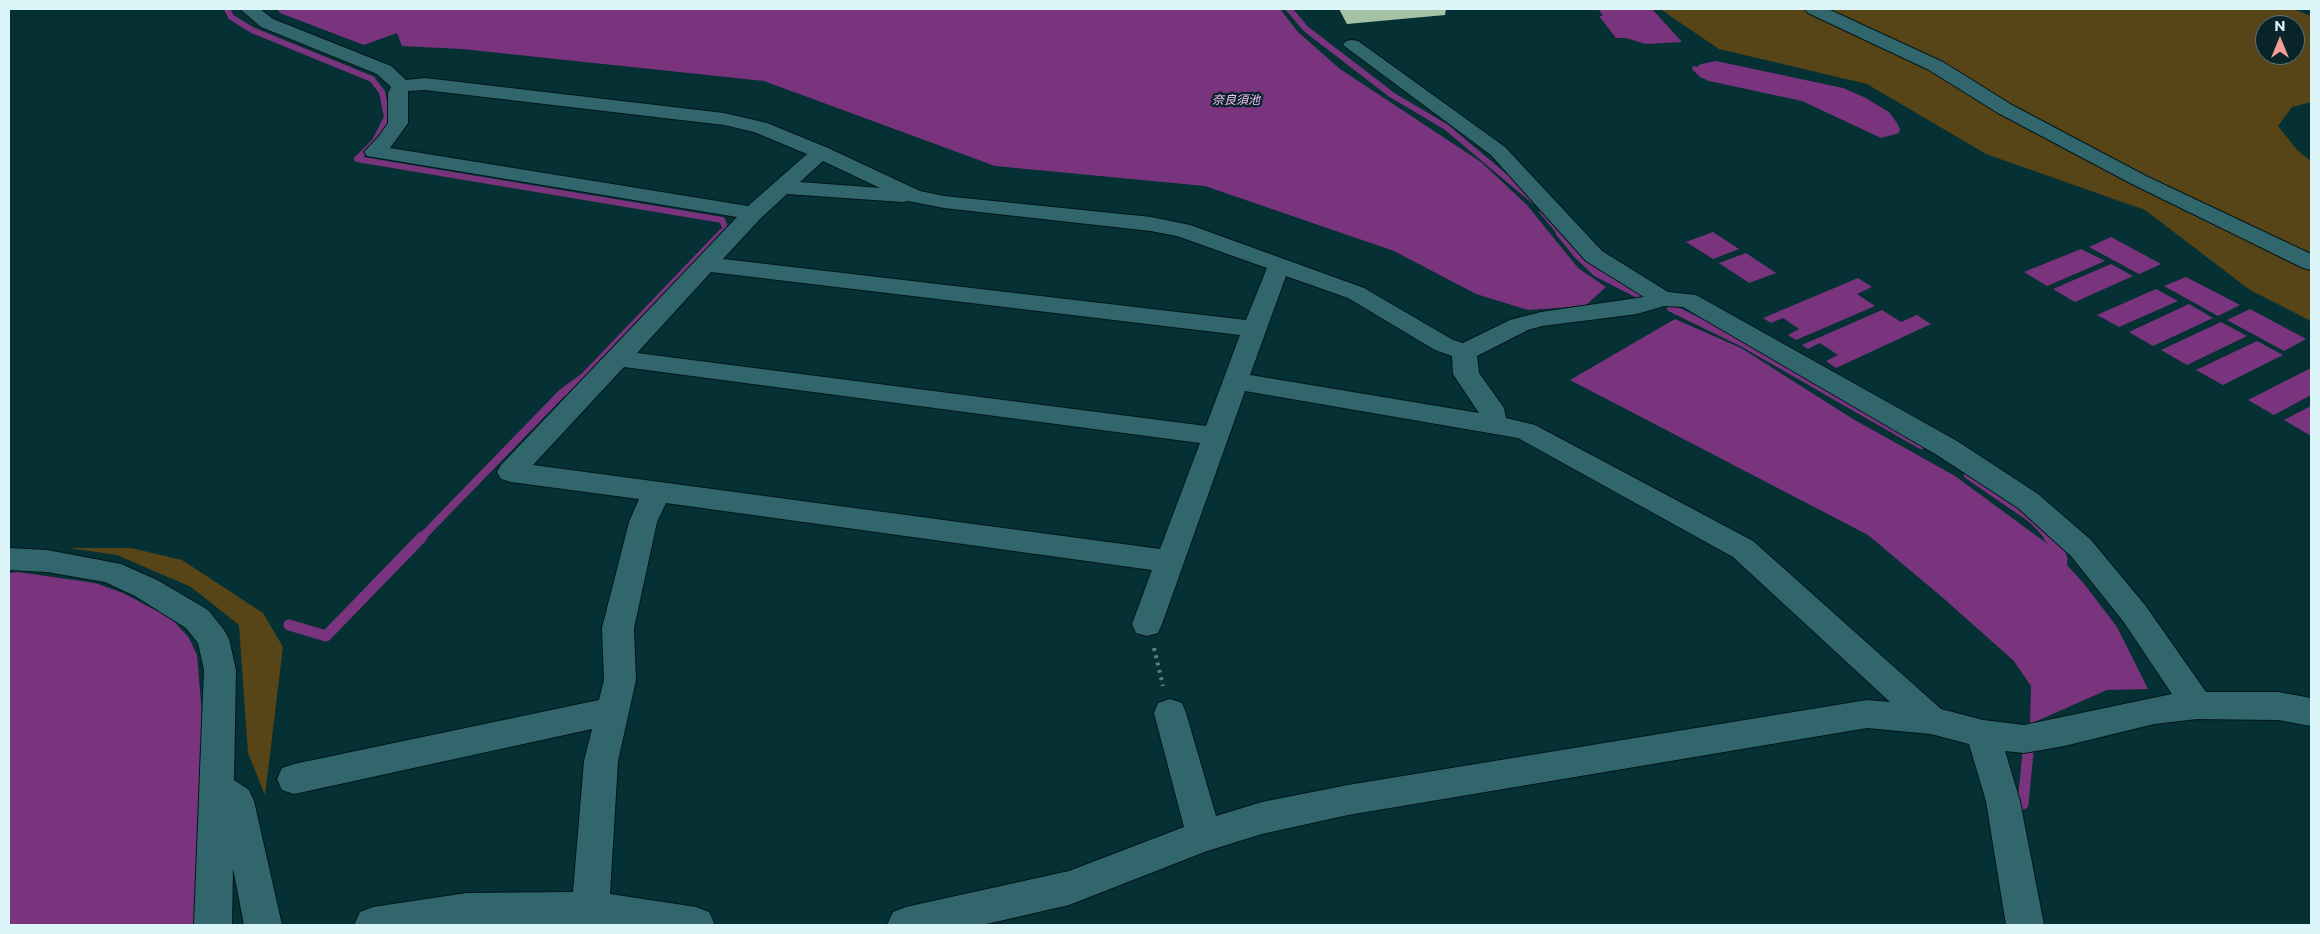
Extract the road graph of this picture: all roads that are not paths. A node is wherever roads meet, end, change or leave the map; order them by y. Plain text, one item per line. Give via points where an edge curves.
1 (249, 9) edge
2 (1814, 9) edge
3 (1352, 45) dead end
4 (401, 86) junction
5 (821, 152) junction
6 (781, 187) junction
7 (914, 196) junction
8 (753, 213) junction
9 (2311, 263) edge
10 (705, 264) junction
11 (1283, 266) junction
12 (1662, 300) junction
13 (1255, 329) junction
14 (1464, 352) junction
15 (617, 358) junction
16 (1236, 381) junction
17 (1494, 424) junction
18 (1216, 436) junction
19 (657, 491) junction
20 (9, 559) edge
21 (1171, 562) junction
22 (1147, 624) road end
23 (2196, 705) junction
24 (613, 710) junction
25 (2311, 712) edge
26 (1170, 713) road end
27 (1931, 720) junction
28 (1983, 734) junction
29 (294, 779) dead end
30 (217, 788) junction
31 (1204, 836) junction
32 (590, 909) junction
33 (214, 925) edge
34 (263, 925) edge
35 (373, 925) edge
36 (696, 925) edge
37 (906, 925) edge
38 (2025, 925) edge

1 - 4 street via 267,23 384,70
2 - 9 street via 1936,66 2005,109 2139,180
3 - 12 street via 1498,151 1594,256
4 - 5 street via 425,84 724,119 760,127
4 - 8 street via 398,123 374,152
5 - 6 street
5 - 7 street
6 - 7 street
6 - 8 street
7 - 11 street via 1151,224 1182,230
8 - 10 street
10 - 13 street
10 - 15 street
11 - 13 street via 1275,273
11 - 14 street via 1356,293 1444,345
12 - 14 street via 1637,307 1519,325
12 - 23 street via 1688,300 1947,448 2028,501 2081,548 2134,612
13 - 16 street
14 - 17 street via 1466,374 1491,408
15 - 18 street
15 - 19 street via 511,472
16 - 17 street
16 - 18 street
17 - 27 street via 1526,431 1743,549
18 - 21 street
19 - 21 street
19 - 24 street via 643,522 618,628 620,680
20 - 30 street via 47,560 110,572 146,588 197,619 213,639 220,670
21 - 22 street
23 - 25 street via 2278,706
23 - 28 street via 2154,710 2024,739
24 - 29 street
24 - 32 street via 601,761
26 - 31 street
27 - 28 street
27 - 31 street via 1867,714 1348,800 1262,818
28 - 38 street via 2003,801
30 - 33 street
30 - 34 street via 236,801
31 - 37 street via 1069,888
32 - 35 street via 467,911
32 - 36 street

